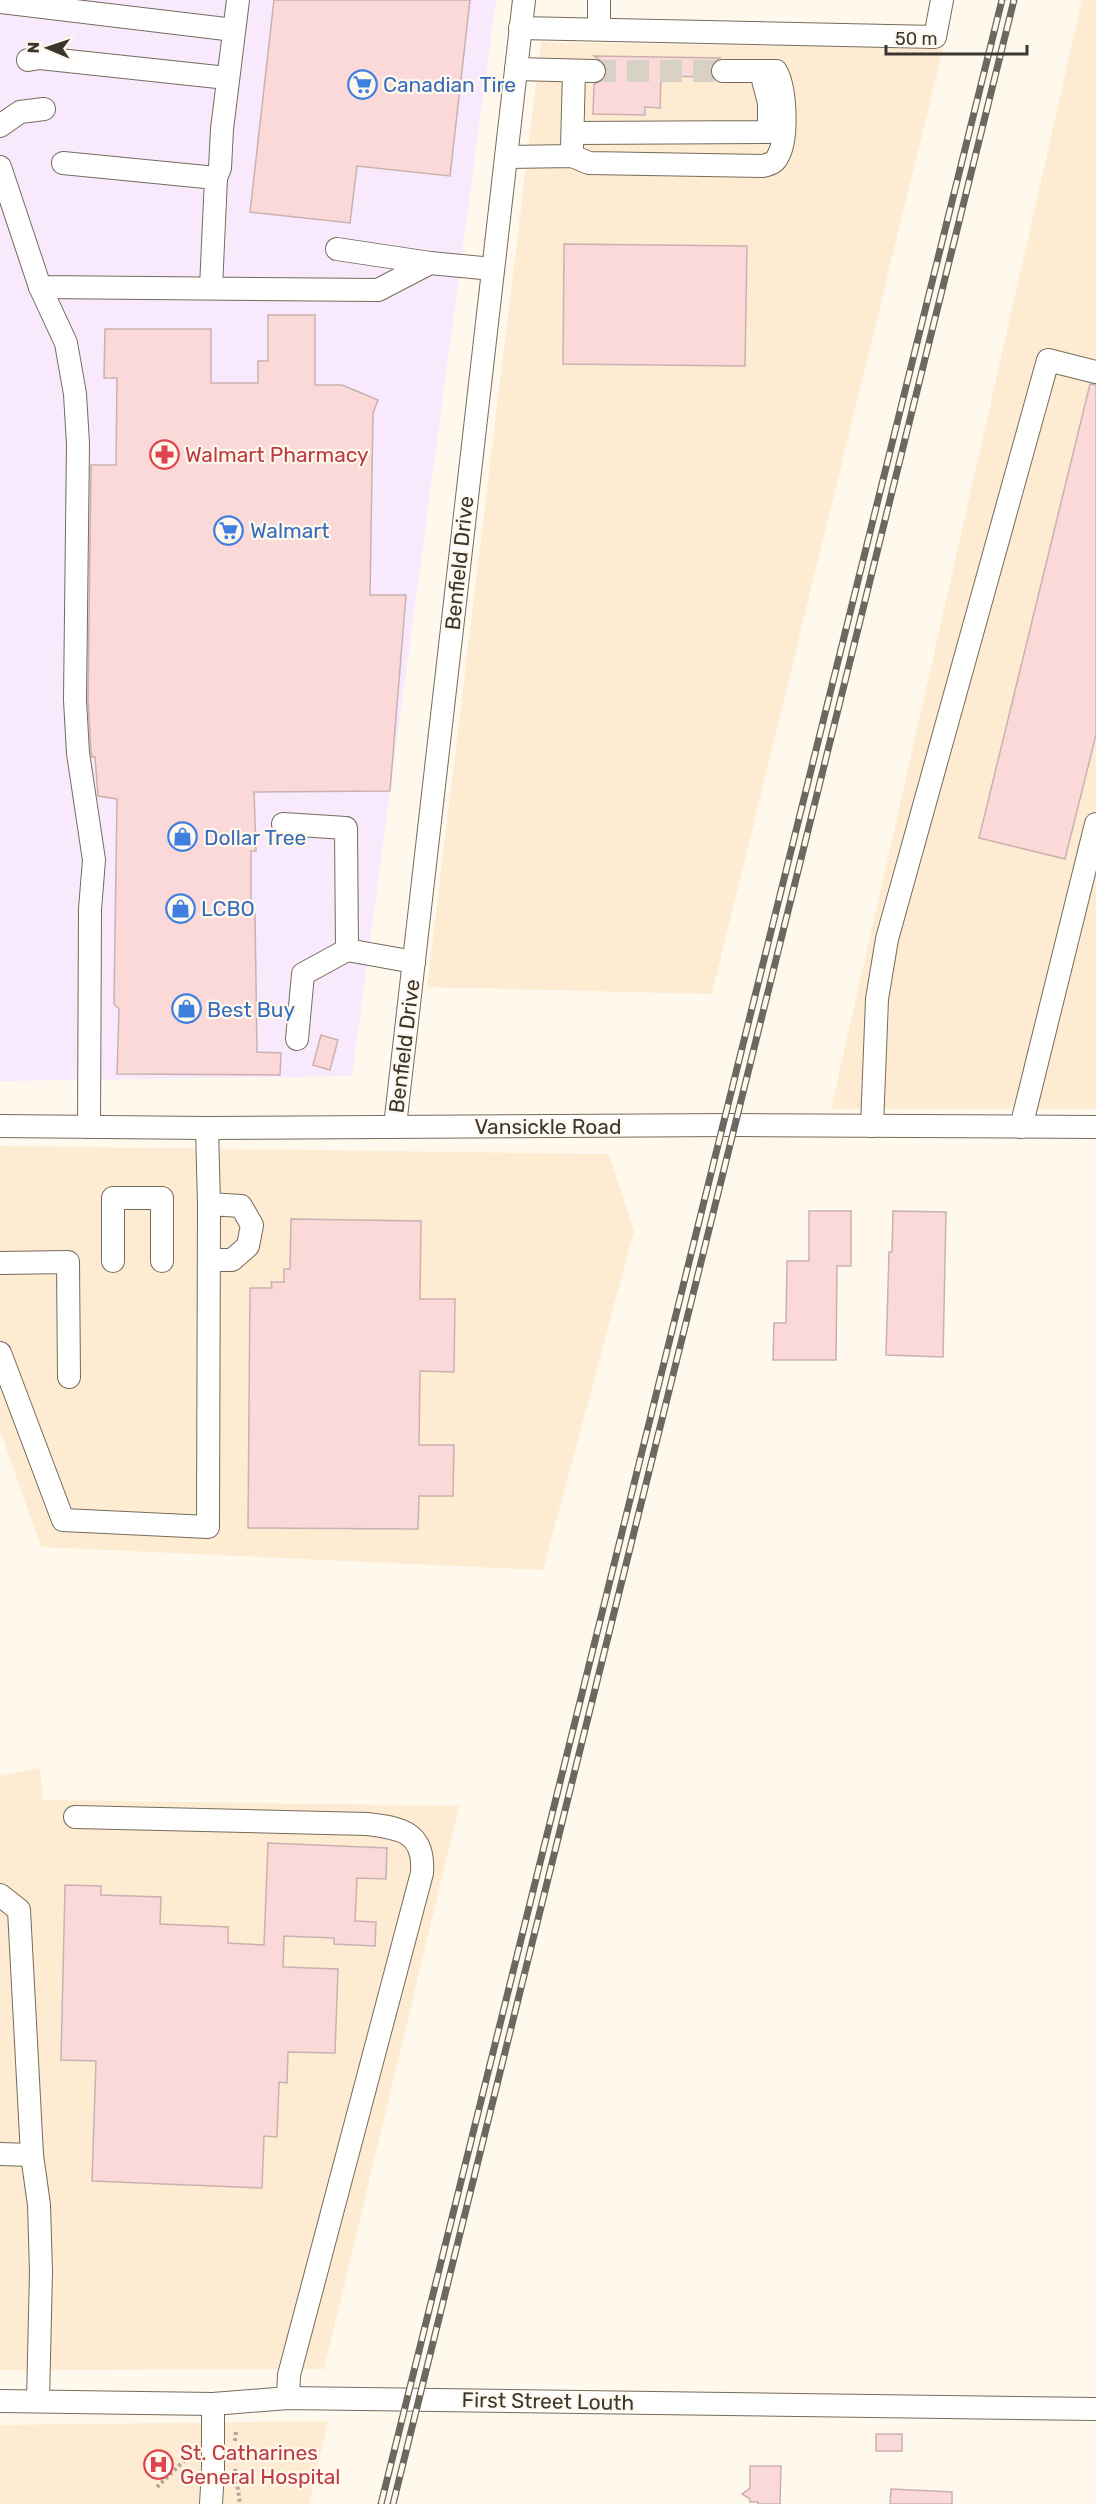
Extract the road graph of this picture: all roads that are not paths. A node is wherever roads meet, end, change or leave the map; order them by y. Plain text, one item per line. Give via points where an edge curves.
1 (238, 0) edge
2 (524, 0) edge
3 (599, 0) edge
4 (942, 0) edge
5 (0, 2) edge
6 (520, 28) junction
7 (234, 30) junction
8 (598, 30) junction
9 (28, 60) dead end
10 (516, 69) junction
11 (723, 71) tunnel mouth
12 (761, 72) junction
13 (227, 78) junction
14 (44, 109) dead end
15 (0, 126) edge
16 (573, 133) junction
17 (572, 156) junction
18 (506, 157) junction
19 (63, 163) dead end
20 (0, 167) edge
21 (216, 178) junction
22 (337, 249) dead end
23 (430, 263) junction
24 (493, 268) junction
25 (40, 287) junction
26 (211, 288) junction
27 (1096, 372) edge
28 (283, 824) dead end
29 (1096, 824) edge
30 (346, 950) junction
31 (414, 962) junction
32 (297, 1039) dead end
33 (0, 1126) edge
34 (395, 1126) junction
35 (872, 1126) junction
36 (88, 1127) junction
37 (1021, 1127) junction
38 (1096, 1127) edge
39 (207, 1128) junction
40 (209, 1204) junction
41 (210, 1260) junction
42 (113, 1261) dead end
43 (162, 1261) dead end
44 (0, 1263) edge
45 (0, 1353) edge
46 (69, 1377) dead end
47 (75, 1817) dead end
48 (0, 1895) edge
49 (0, 2154) edge
50 (32, 2155) junction
51 (288, 2398) junction
52 (0, 2401) edge
53 (38, 2401) junction
54 (213, 2404) junction
55 (1096, 2409) edge
56 (211, 2504) edge

1 - 7 street
2 - 6 street, Benfield Drive
3 - 8 street
4 - 8 street via 934,37
5 - 7 street
6 - 8 street
6 - 10 street, Benfield Drive
7 - 13 street
9 - 13 street via 40,58
10 - 16 street via 584,71
10 - 18 street, Benfield Drive
11 - 12 street
12 - 16 street via 769,103 769,132
12 - 17 street via 776,71 781,80 783,135 780,154 774,162 763,166 589,163
13 - 21 street
14 - 15 street via 20,112
16 - 17 street
17 - 18 street
18 - 24 street, Benfield Drive
19 - 21 street
20 - 25 street
21 - 26 street
22 - 23 street
23 - 24 street
23 - 26 street via 378,290
24 - 31 street, Benfield Drive
25 - 26 street
25 - 36 street via 66,343 78,444 75,700 78,753 94,860
27 - 35 street via 1048,360 887,939 877,999
28 - 30 street via 346,828
29 - 37 street
30 - 31 street
30 - 32 street via 303,974
31 - 34 street, Benfield Drive
33 - 36 street, Vansickle Road
34 - 35 street, Vansickle Road
34 - 39 street, Vansickle Road
35 - 37 street, Vansickle Road
36 - 39 street, Vansickle Road
37 - 38 street, Vansickle Road
39 - 40 street
40 - 41 street
40 - 41 street via 241,1206 252,1226 248,1246 232,1260
41 - 45 street via 207,1527 63,1520
42 - 43 street via 113,1198 162,1198
44 - 46 street via 68,1262
47 - 51 street via 367,1824 404,1830 420,1852 422,1873 289,2375
48 - 50 street via 19,1910
49 - 50 street
50 - 53 street via 41,2261
51 - 54 street, First Street Louth
51 - 55 street, First Street Louth
52 - 53 street, First Street Louth
53 - 54 street, First Street Louth
54 - 56 street

